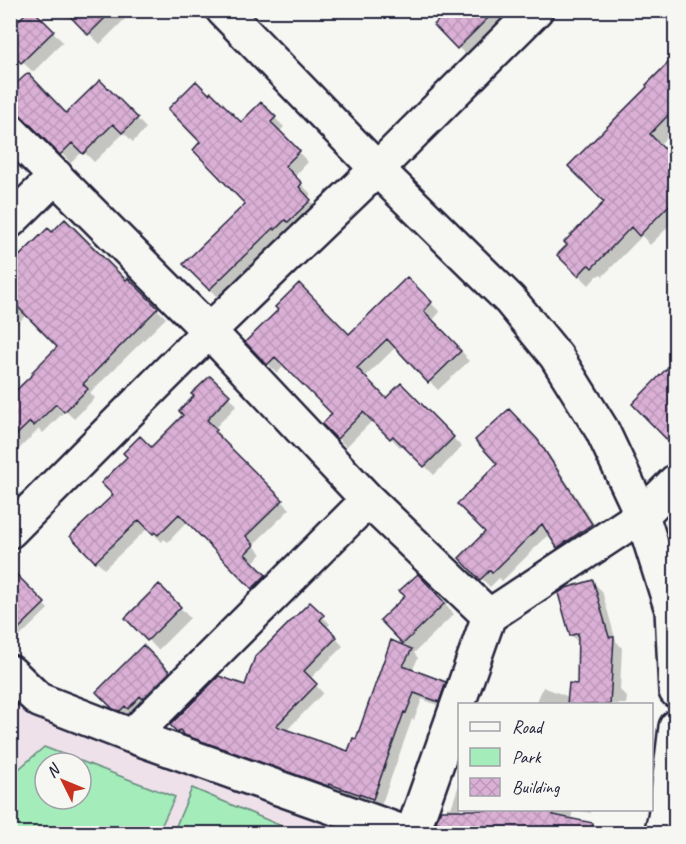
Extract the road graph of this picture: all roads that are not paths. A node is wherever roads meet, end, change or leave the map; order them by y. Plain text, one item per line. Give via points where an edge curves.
1 (223, 10) edge
2 (536, 10) edge
3 (10, 131) edge
4 (377, 169) junction
5 (56, 176) junction
6 (10, 221) edge
7 (209, 331) junction
8 (675, 481) edge
9 (368, 500) junction
10 (642, 514) junction
11 (10, 531) edge
12 (489, 616) junction
13 (10, 672) edge
14 (675, 691) edge
15 (675, 727) edge
16 (132, 736) junction
17 (410, 834) edge
18 (661, 834) edge

1 - 4 street
2 - 4 street
3 - 5 street
4 - 7 street
4 - 10 street via 510,300 556,356 602,430
5 - 6 street
5 - 7 street
7 - 9 street
7 - 11 street
8 - 10 street
9 - 12 street
9 - 16 street
10 - 12 street
10 - 14 street via 672,610
12 - 17 street
13 - 16 street via 39,700
15 - 18 street
16 - 17 street

